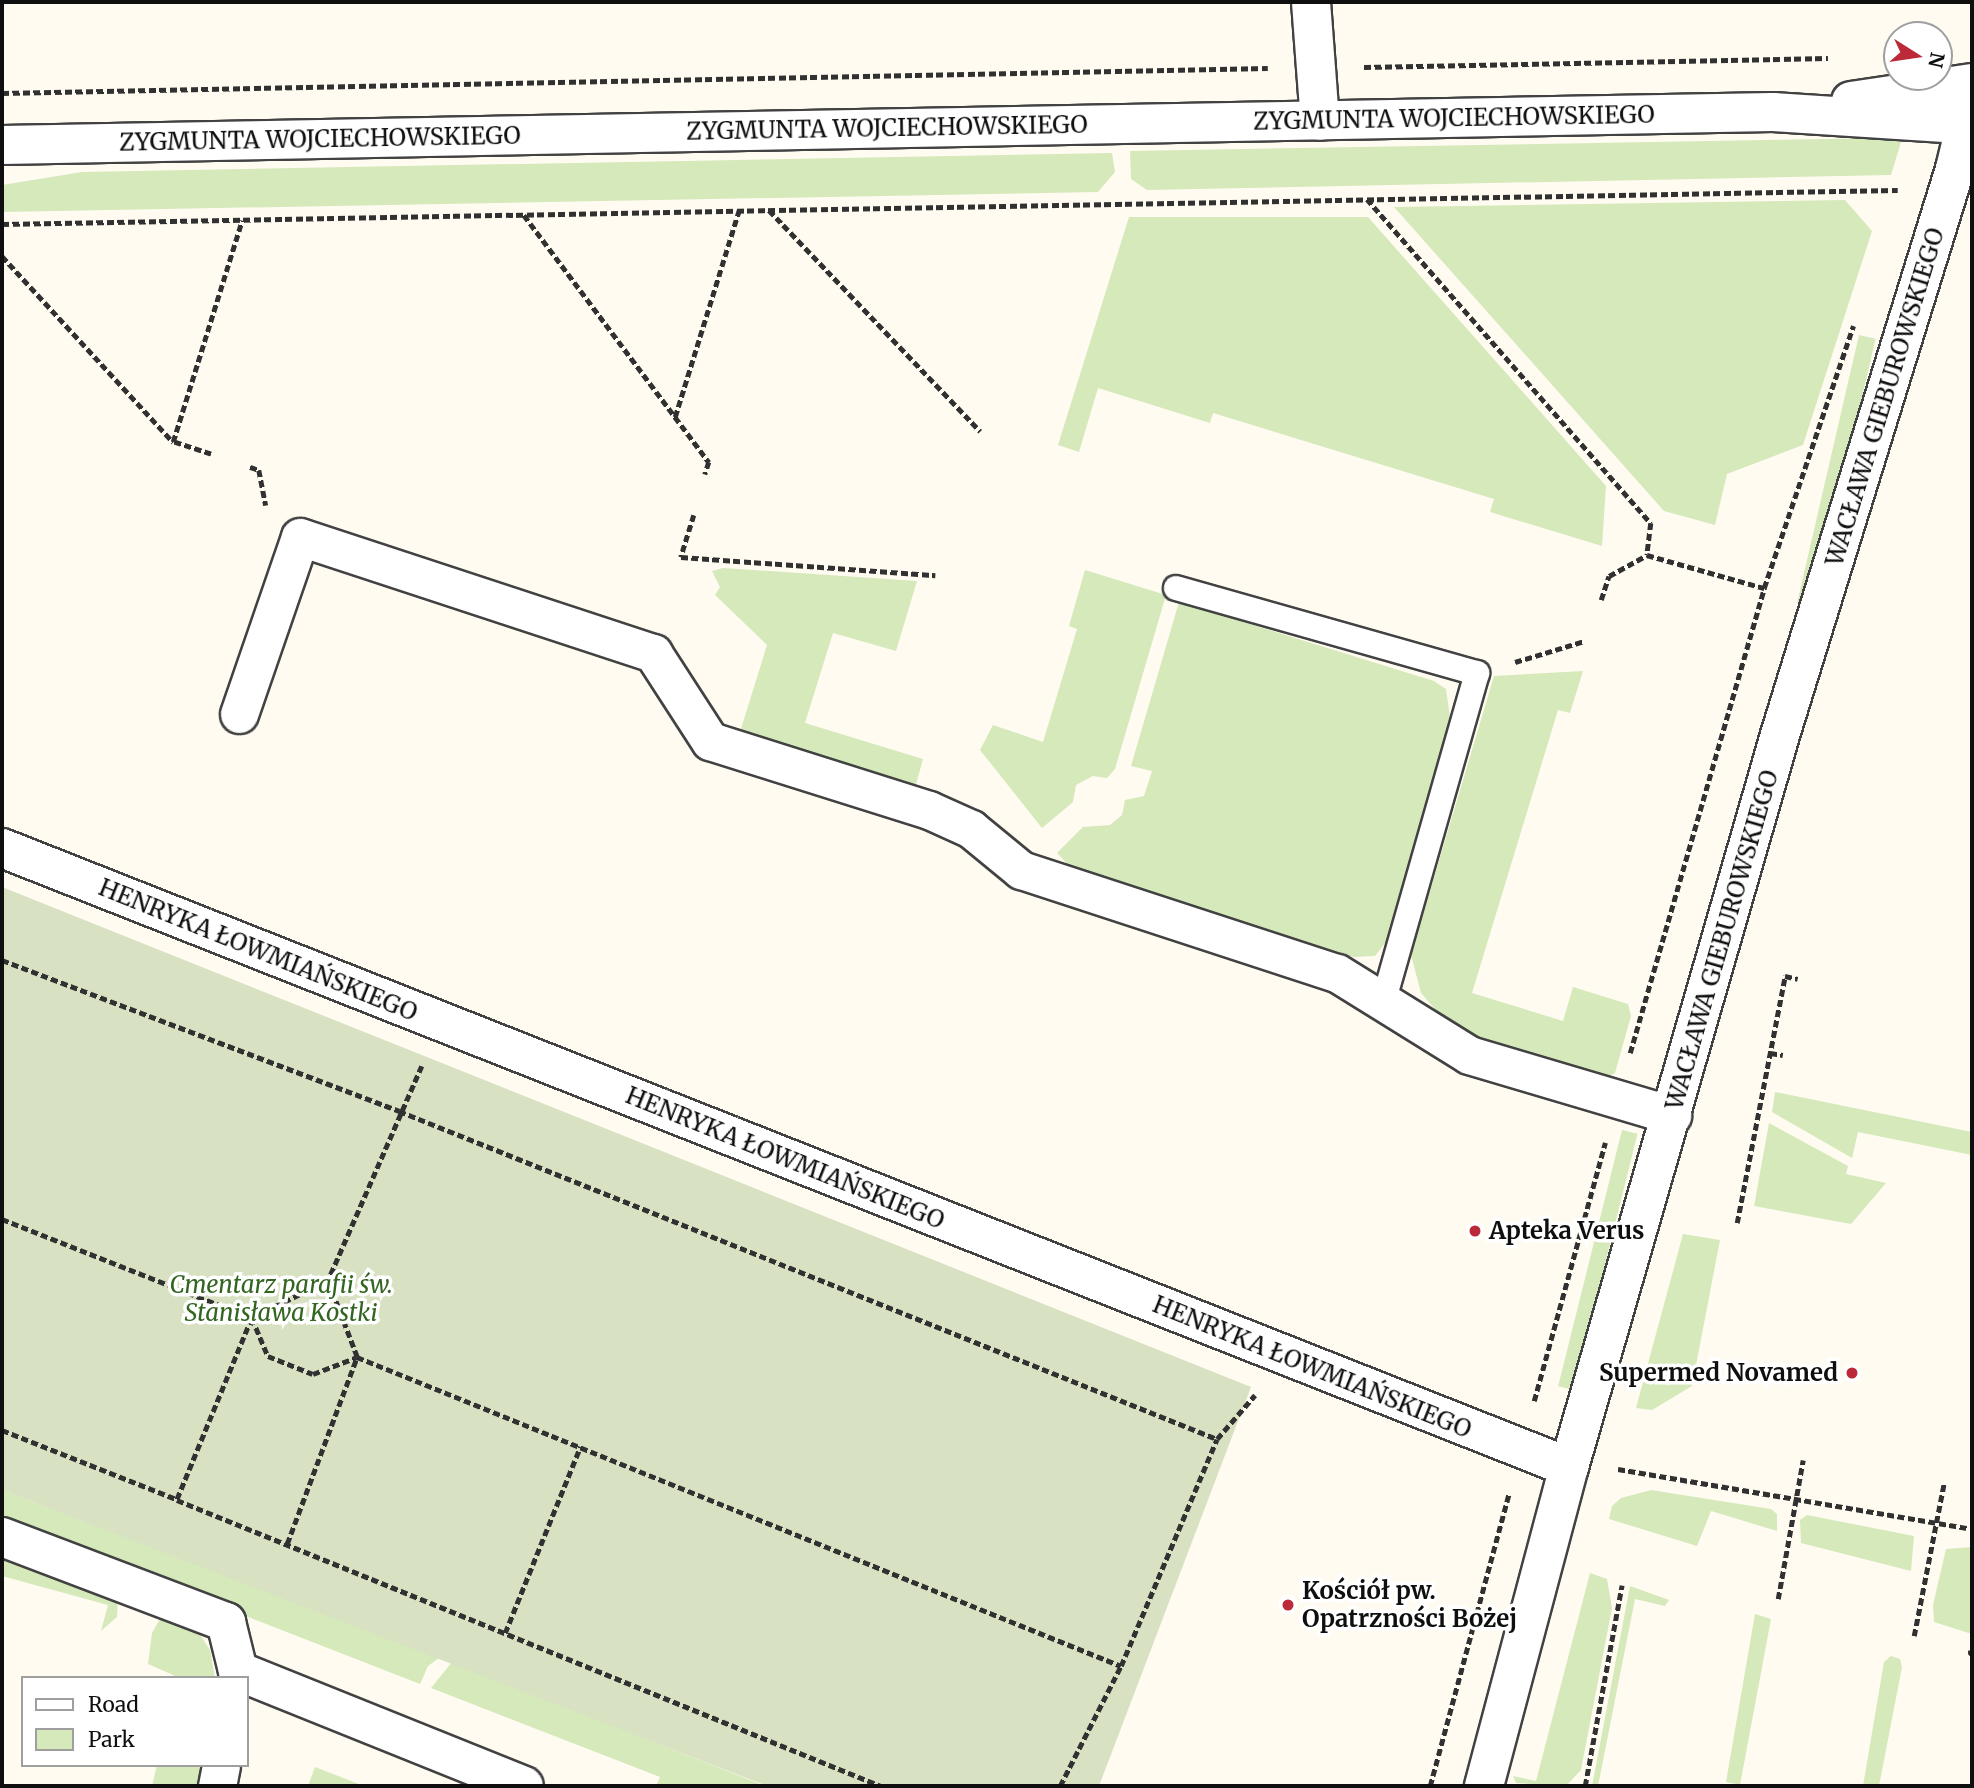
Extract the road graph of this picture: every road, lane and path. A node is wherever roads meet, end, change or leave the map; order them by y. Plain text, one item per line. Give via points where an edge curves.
1 (1311, 2) edge
2 (1833, 58) dead end
3 (1315, 67) junction
4 (1972, 83) edge
5 (2, 93) edge
6 (1773, 112) junction
7 (1970, 116) edge
8 (1320, 121) junction
9 (2, 145) edge
10 (1367, 199) junction
11 (1895, 202) dead end
12 (738, 210) junction
13 (769, 210) junction
14 (523, 214) junction
15 (242, 220) junction
16 (2, 224) edge
17 (2, 256) edge
18 (1855, 318) dead end
19 (675, 417) junction
20 (980, 431) dead end
21 (173, 442) junction
22 (211, 454) dead end
23 (705, 474) dead end
24 (694, 514) dead end
25 (1647, 555) junction
26 (935, 575) dead end
27 (1175, 588) dead end
28 (1764, 589) junction
29 (1601, 600) dead end
30 (1584, 641) dead end
31 (1477, 673) junction
32 (239, 714) dead end
33 (2, 848) edge
34 (2, 960) edge
35 (1798, 979) dead end
36 (1384, 1000) junction
37 (441, 1022) junction
38 (1770, 1053) junction
39 (1783, 1055) dead end
40 (1617, 1100) junction
41 (399, 1111) junction
42 (1672, 1115) junction
43 (2, 1219) edge
44 (1737, 1223) dead end
45 (328, 1281) junction
46 (252, 1318) junction
47 (357, 1357) junction
48 (1288, 1357) junction
49 (2, 1430) edge
50 (1217, 1439) junction
51 (580, 1447) junction
52 (1521, 1449) junction
53 (1802, 1460) dead end
54 (1569, 1467) junction
55 (1609, 1468) dead end
56 (1944, 1483) dead end
57 (1795, 1497) junction
58 (177, 1500) junction
59 (1937, 1522) junction
60 (1972, 1529) edge
61 (2, 1537) edge
62 (287, 1544) junction
63 (1622, 1585) dead end
64 (1778, 1599) dead end
65 (505, 1633) junction
66 (1914, 1636) dead end
67 (1121, 1666) junction
68 (237, 1674) edge
69 (248, 1678) edge
70 (220, 1767) edge
71 (217, 1786) edge
72 (524, 1786) edge
73 (881, 1786) edge
74 (1060, 1786) edge
75 (1430, 1786) edge
76 (1484, 1786) edge
77 (1585, 1786) edge

1 - 3 street
2 - 3 path
3 - 5 path
3 - 8 street
4 - 6 street, ZYGMUNTA WOJCIECHOWSKIEGO
6 - 7 street, ZYGMUNTA WOJCIECHOWSKIEGO
6 - 8 street, ZYGMUNTA WOJCIECHOWSKIEGO
7 - 42 street, WACŁAWA GIEBUROWSKIEGO via 1780,735
8 - 9 street, ZYGMUNTA WOJCIECHOWSKIEGO
10 - 11 path via 1899,190
10 - 13 path
10 - 25 path via 1651,523
12 - 13 path
12 - 14 path
12 - 19 path
13 - 20 path
14 - 15 path
14 - 19 path
15 - 16 path
15 - 21 path
17 - 21 path
18 - 28 path
19 - 23 path via 709,462
21 - 22 path
24 - 26 path via 681,556
25 - 28 path
25 - 29 path via 1609,576
27 - 31 lane
28 - 40 path
30 - 31 path
31 - 36 lane
32 - 36 street via 300,537 653,653 710,741 929,810 971,829 1021,870 1337,973
33 - 37 street, HENRYKA ŁOWMIAŃSKIEGO
34 - 41 path
35 - 38 path via 1785,976
36 - 40 street via 1469,1055
37 - 41 path
37 - 48 street, HENRYKA ŁOWMIAŃSKIEGO
38 - 39 path
38 - 44 path
40 - 42 street
40 - 52 path
41 - 45 path
41 - 50 path
42 - 54 street, WACŁAWA GIEBUROWSKIEGO
43 - 46 path
45 - 46 path
45 - 47 path
46 - 47 path via 268,1356 313,1374
46 - 58 path
47 - 51 path
47 - 62 path
48 - 50 path
48 - 52 street, HENRYKA ŁOWMIAŃSKIEGO
49 - 58 path
50 - 67 path
51 - 65 path
51 - 67 path
52 - 54 street, HENRYKA ŁOWMIAŃSKIEGO
52 - 75 path
53 - 57 path
54 - 76 street, WACŁAWA GIEBUROWSKIEGO
55 - 57 path
56 - 59 path
57 - 59 path
57 - 64 path
58 - 62 path
59 - 60 path
59 - 66 path
61 - 68 street via 226,1622
62 - 65 path
63 - 77 path
65 - 73 path
67 - 74 path
69 - 72 street
70 - 71 street

